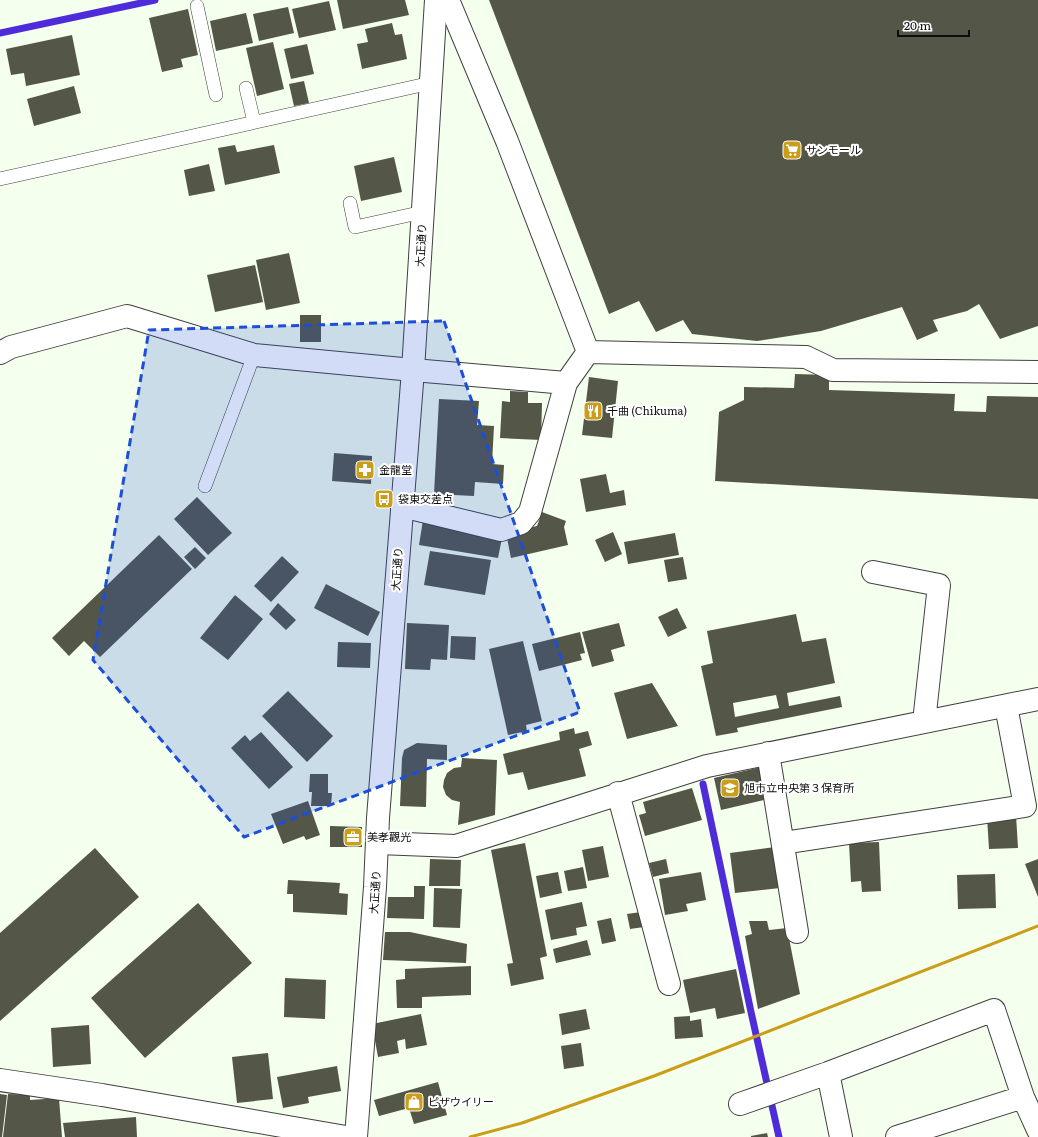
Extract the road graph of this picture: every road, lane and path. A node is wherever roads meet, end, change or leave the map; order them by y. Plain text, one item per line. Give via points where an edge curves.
1 (436, 0) edge
2 (448, 0) edge
3 (196, 6) dead end
4 (431, 83) junction
5 (246, 88) dead end
6 (216, 95) dead end
7 (254, 122) junction
8 (0, 179) edge
9 (350, 203) dead end
10 (423, 212) junction
11 (588, 352) junction
12 (0, 353) edge
13 (254, 355) junction
14 (413, 370) junction
15 (1038, 372) edge
16 (566, 382) junction
17 (205, 486) dead end
18 (402, 506) junction
19 (873, 572) dead end
20 (1038, 699) edge
21 (1006, 706) junction
22 (924, 722) junction
23 (768, 753) junction
24 (618, 793) junction
25 (378, 843) junction
26 (783, 843) junction
27 (797, 932) dead end
28 (669, 984) dead end
29 (828, 1073) junction
30 (0, 1080) edge
31 (1023, 1096) junction
32 (740, 1104) dead end
33 (1038, 1130) edge
34 (346, 1137) edge
35 (356, 1137) edge
36 (841, 1137) edge
37 (897, 1137) edge

1 - 4 street, 大正通り
2 - 11 street via 507,141
3 - 6 lane
4 - 7 lane
4 - 10 street, 大正通り
5 - 7 lane
7 - 8 lane
9 - 10 lane via 355,227
10 - 14 street, 大正通り
11 - 15 street via 806,357 833,370
11 - 16 street
12 - 13 street via 11,347 127,316
13 - 14 street
13 - 17 lane
14 - 16 street
14 - 18 street, 大正通り
16 - 18 street via 530,512 521,523 502,530
18 - 25 street, 大正通り
19 - 22 street via 939,585
20 - 21 street
21 - 22 street
21 - 26 street via 1025,806
22 - 23 street
23 - 24 street via 707,766
23 - 26 street
24 - 25 street via 456,846
24 - 28 street
25 - 35 street, 大正通り
26 - 27 street
29 - 31 street via 994,1010
29 - 32 street
29 - 36 street
30 - 34 street
31 - 33 street
31 - 37 street

